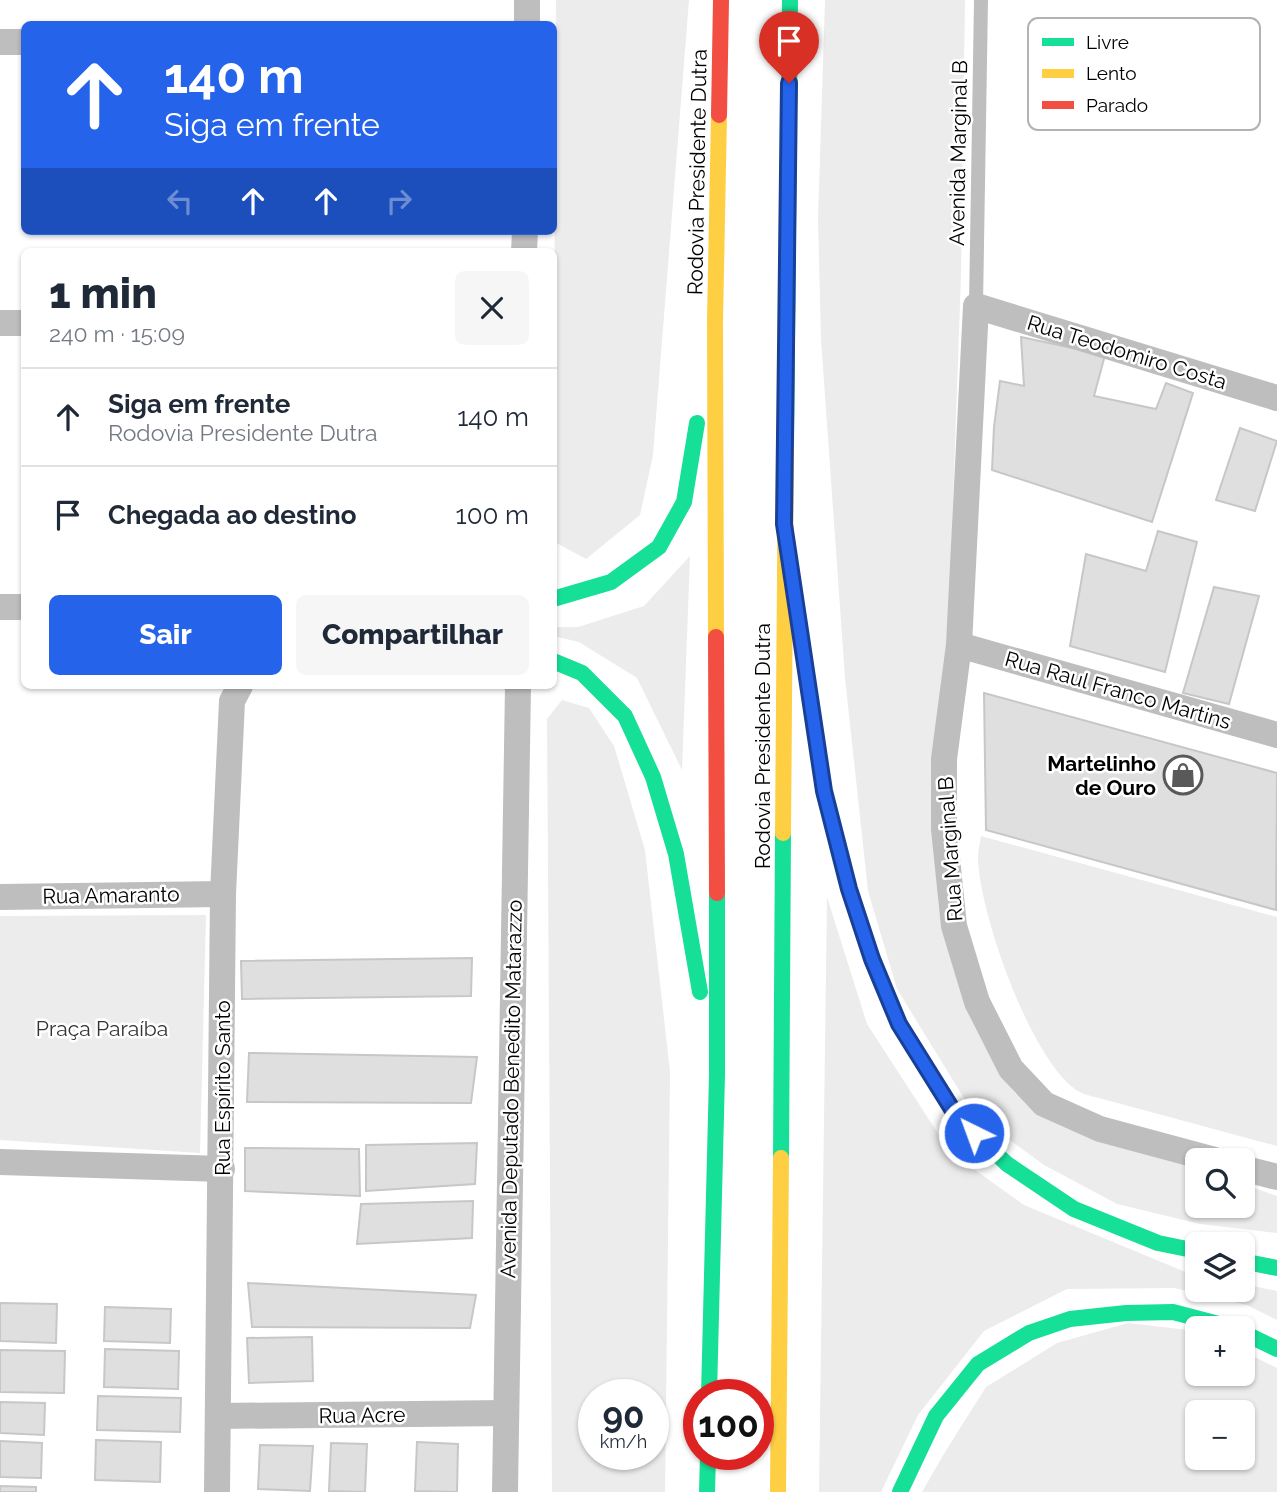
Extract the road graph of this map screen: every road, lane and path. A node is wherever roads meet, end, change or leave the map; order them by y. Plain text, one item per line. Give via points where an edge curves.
1 (527, 0) edge
2 (721, 0) edge
3 (790, 0) edge
4 (981, 0) edge
5 (527, 21) edge
6 (0, 42) edge
7 (21, 42) edge
8 (976, 306) junction
9 (715, 321) junction
10 (0, 323) edge
11 (21, 323) edge
12 (1277, 398) edge
13 (784, 524) junction
14 (557, 599) edge
15 (0, 607) edge
16 (21, 607) edge
17 (959, 645) junction
18 (557, 663) edge
19 (238, 689) edge
20 (518, 689) edge
21 (1277, 735) edge
22 (223, 894) junction
23 (0, 897) edge
24 (717, 1075) junction
25 (1185, 1152) edge
26 (0, 1162) edge
27 (222, 1169) junction
28 (1255, 1171) edge
29 (1277, 1177) edge
30 (1185, 1249) edge
31 (1255, 1264) edge
32 (1277, 1268) edge
33 (1188, 1316) edge
34 (1255, 1338) edge
35 (1277, 1349) edge
36 (709, 1379) edge
37 (506, 1413) junction
38 (219, 1416) junction
39 (708, 1470) edge
40 (217, 1492) edge
41 (505, 1492) edge
42 (707, 1492) edge
43 (778, 1492) edge
44 (900, 1492) edge

1 - 5 street
2 - 9 highway, Rodovia Presidente Dutra
3 - 13 highway, Rodovia Presidente Dutra
4 - 8 lane, Avenida Marginal B
6 - 7 street
8 - 12 street, Rua Teodomiro Costa
8 - 17 street, Rua Marginal B
9 - 14 highway via 684,502 659,547 611,582
9 - 24 highway, Rodovia Presidente Dutra
10 - 11 street
13 - 30 highway via 824,791 849,889 899,1024 957,1117 1007,1164 1074,1209 1158,1243
13 - 43 highway, Rodovia Presidente Dutra
15 - 16 street
17 - 21 street, Rua Raul Franco Martins
17 - 25 street, Rua Marginal B via 944,759 944,829 954,926 977,1002 1011,1069 1044,1104 1100,1129
18 - 24 highway via 582,673 625,716 653,778 676,854
19 - 22 street, Rua Espírito Santo via 232,701
20 - 37 street, Avenida Deputado Benedito Matarazzo
22 - 23 street, Rua Amaranto
22 - 27 street, Rua Espírito Santo
24 - 36 highway, Rodovia Presidente Dutra
26 - 27 street
27 - 38 street, Rua Espírito Santo
28 - 29 street
31 - 32 highway
33 - 44 highway via 1149,1312 1070,1319 1029,1333 978,1364 936,1416
34 - 35 highway
37 - 38 street, Rua Acre
37 - 41 street, Avenida Deputado Benedito Matarazzo
38 - 40 street, Rua Espírito Santo
39 - 42 highway

